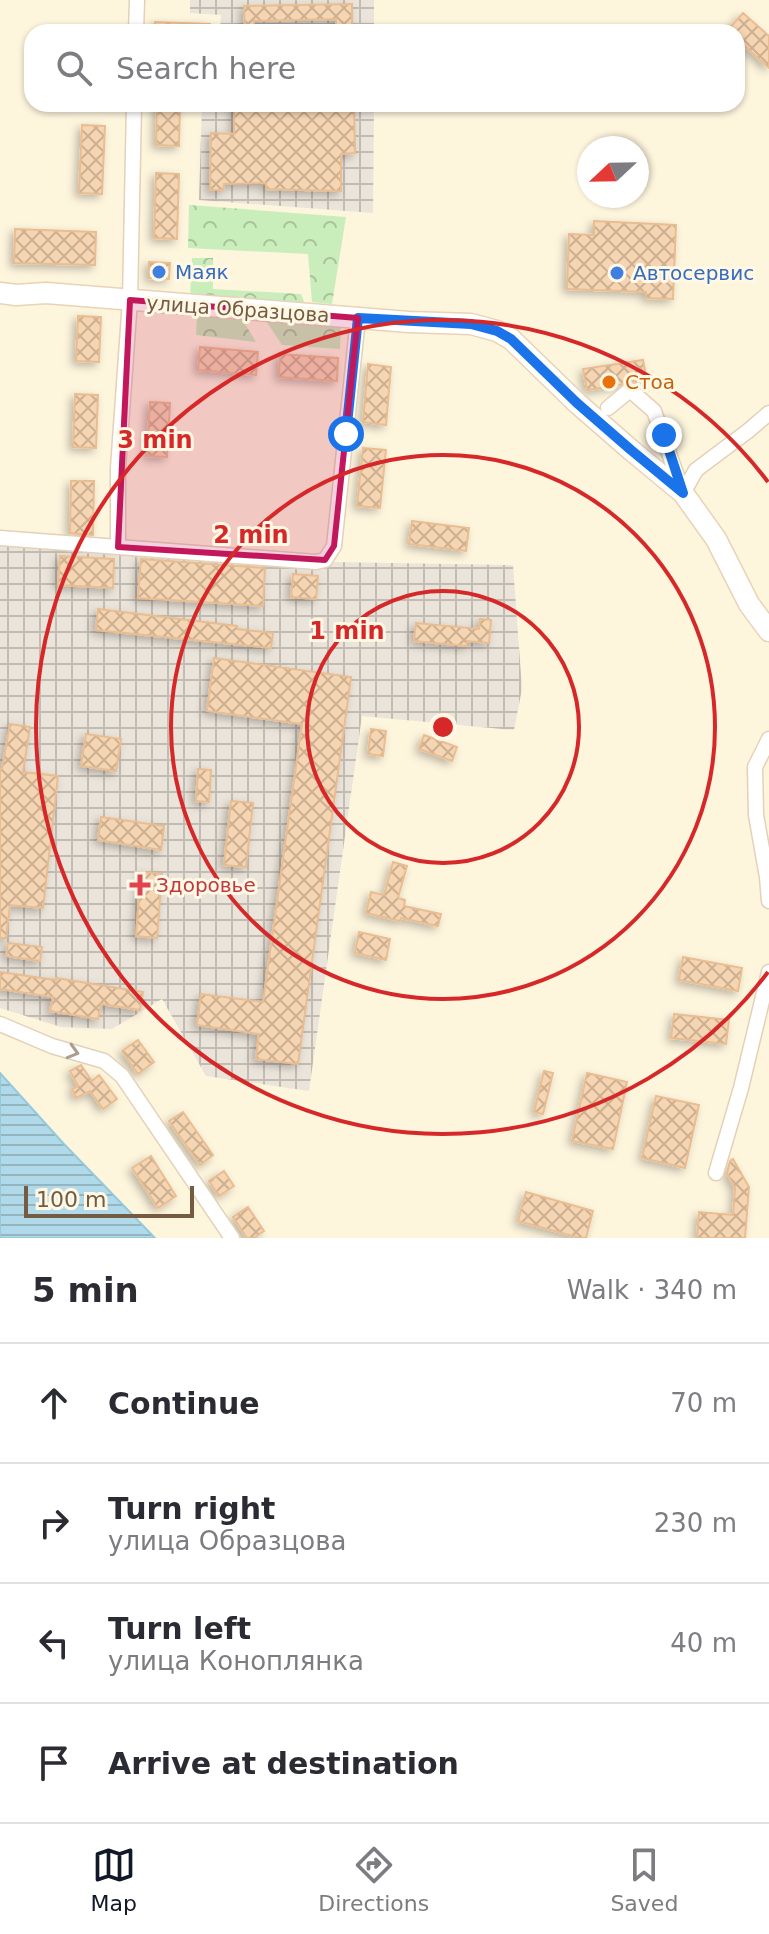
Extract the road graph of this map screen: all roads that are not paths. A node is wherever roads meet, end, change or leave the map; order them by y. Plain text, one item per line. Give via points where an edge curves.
1 (137, 0) edge
2 (136, 24) edge
3 (134, 112) edge
4 (0, 293) edge
5 (130, 300) junction
6 (358, 318) junction
7 (608, 408) dead end
8 (769, 413) edge
9 (683, 493) junction
10 (0, 538) edge
11 (118, 547) junction
12 (769, 631) edge
13 (769, 739) edge
14 (769, 901) edge
15 (769, 972) edge
16 (0, 1024) edge
17 (716, 1173) dead end
18 (232, 1238) edge

1 - 2 street
3 - 5 street
4 - 5 main road, улица Образцова
5 - 6 main road, улица Образцова
5 - 11 street
6 - 9 main road, улица Образцова via 471,324 497,331
6 - 11 street via 334,546 325,560
7 - 9 street via 630,390 654,411
8 - 9 street via 696,470
9 - 12 main road, улица Образцова
10 - 11 street
13 - 14 street via 755,767
15 - 17 street
16 -> 18 street via 104,1061 122,1076

